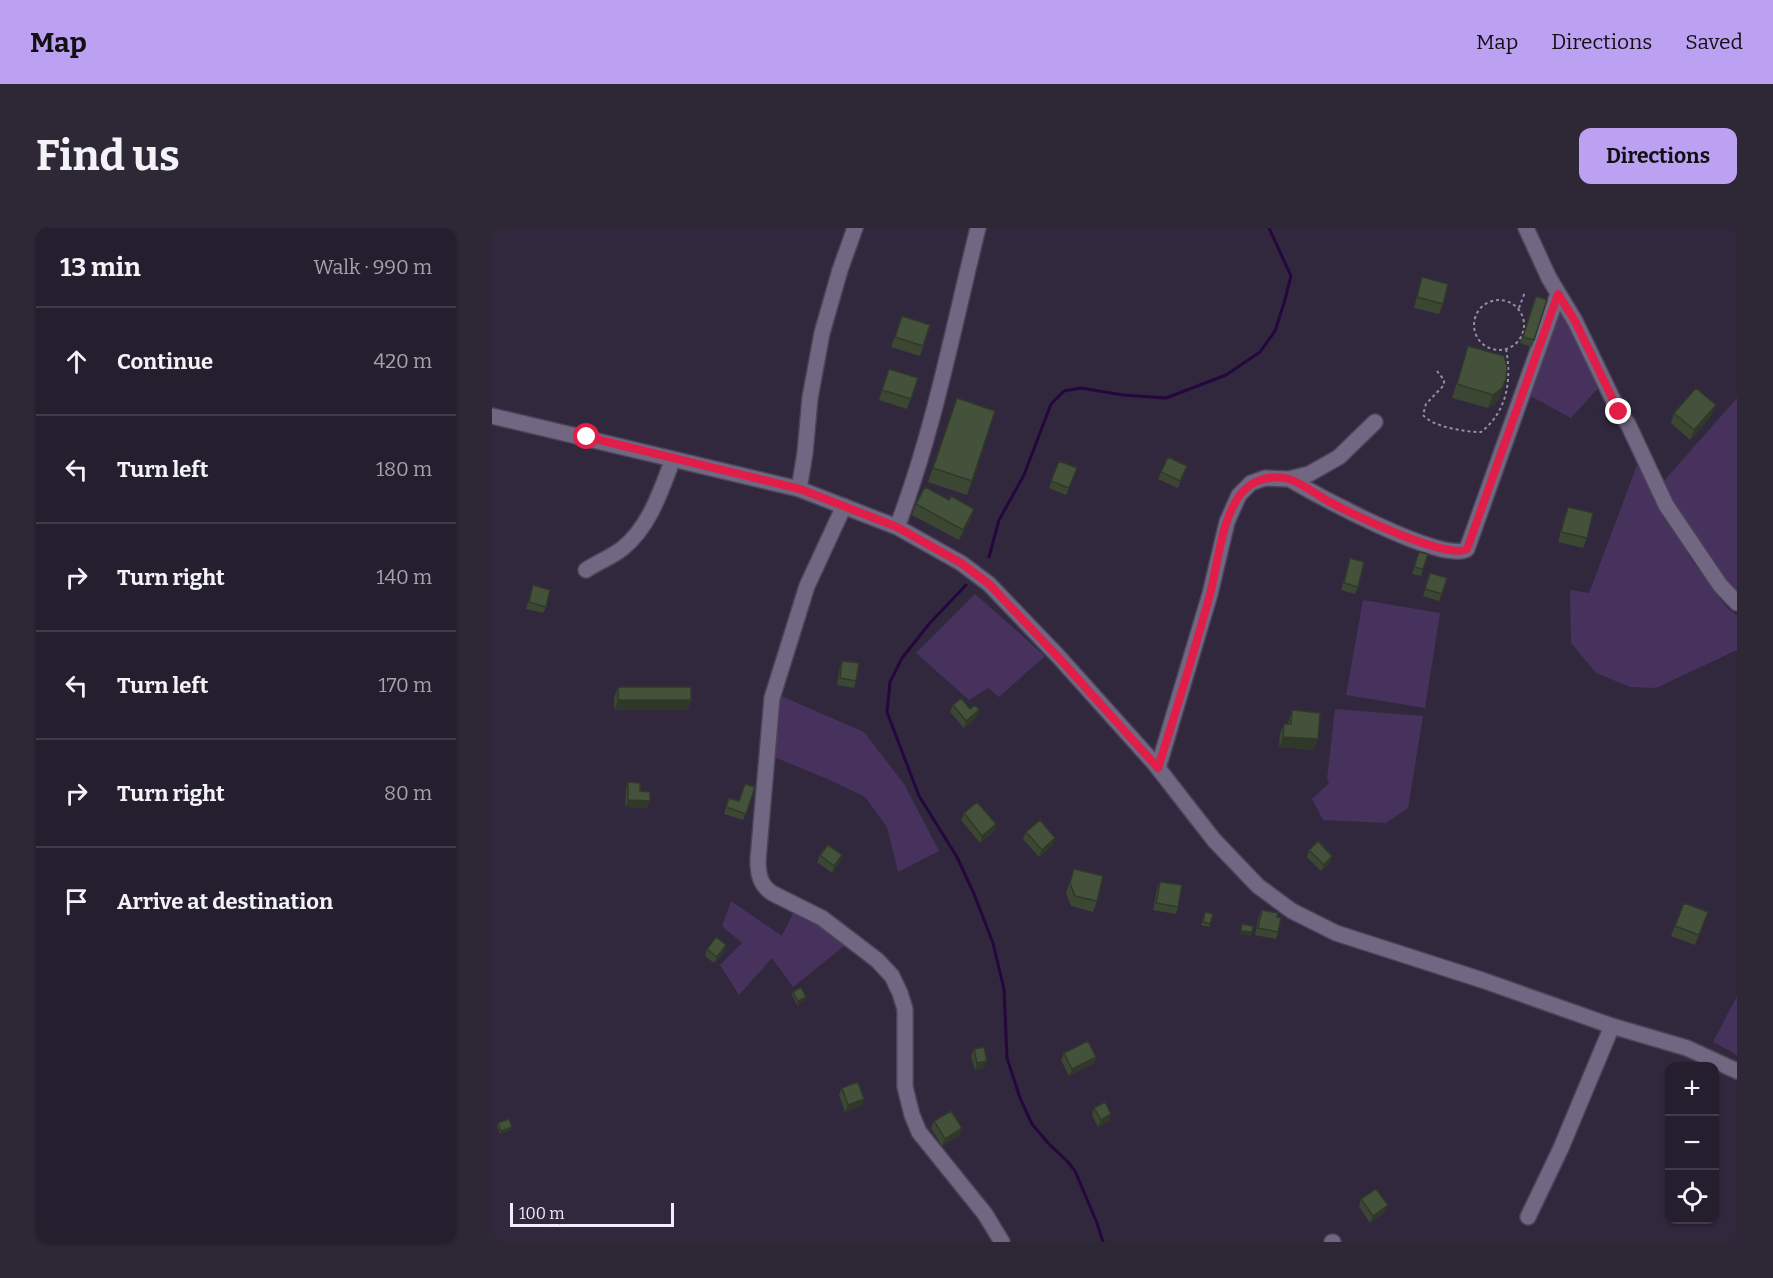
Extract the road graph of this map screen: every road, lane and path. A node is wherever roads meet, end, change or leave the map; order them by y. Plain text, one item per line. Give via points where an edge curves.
1 (855, 228) edge
2 (978, 228) edge
3 (1526, 228) edge
4 (1525, 292) dead end
5 (1558, 294) junction
6 (1519, 308) junction
7 (1506, 349) junction
8 (1437, 371) dead end
9 (492, 416) edge
10 (1375, 422) dead end
11 (673, 459) junction
12 (1289, 479) junction
13 (800, 489) junction
14 (844, 506) junction
15 (897, 527) junction
16 (586, 570) dead end
17 (1737, 603) edge
18 (1158, 768) junction
19 (1612, 1026) junction
20 (1737, 1071) edge
21 (1528, 1217) dead end
22 (1002, 1242) edge

1 - 13 street via 822,333
2 - 15 street via 912,488
3 - 5 street
4 - 6 path
5 - 12 street via 1463,552 1404,537
5 - 17 street via 1628,424 1666,505 1720,585
6 - 7 path via 1523,333
6 - 7 path via 1507,301 1490,302 1474,320 1482,344
7 - 8 path via 1510,366 1507,392 1490,426 1481,432 1428,421 1423,415 1426,404 1444,385
9 - 11 street
10 - 12 street via 1339,457 1309,474
11 - 13 street
11 - 16 street via 640,531 622,549
12 - 18 street via 1265,478 1251,483 1239,495 1227,522 1210,594
13 - 14 street
14 - 15 street
14 - 22 street via 807,586 772,698 758,860 760,879 764,888 822,918 892,976 905,1009 905,1086 919,1132 985,1214
15 - 18 street via 961,563 989,584
18 - 19 street via 1214,840 1258,886 1292,911 1336,933
19 - 20 street via 1687,1048
19 - 21 street

